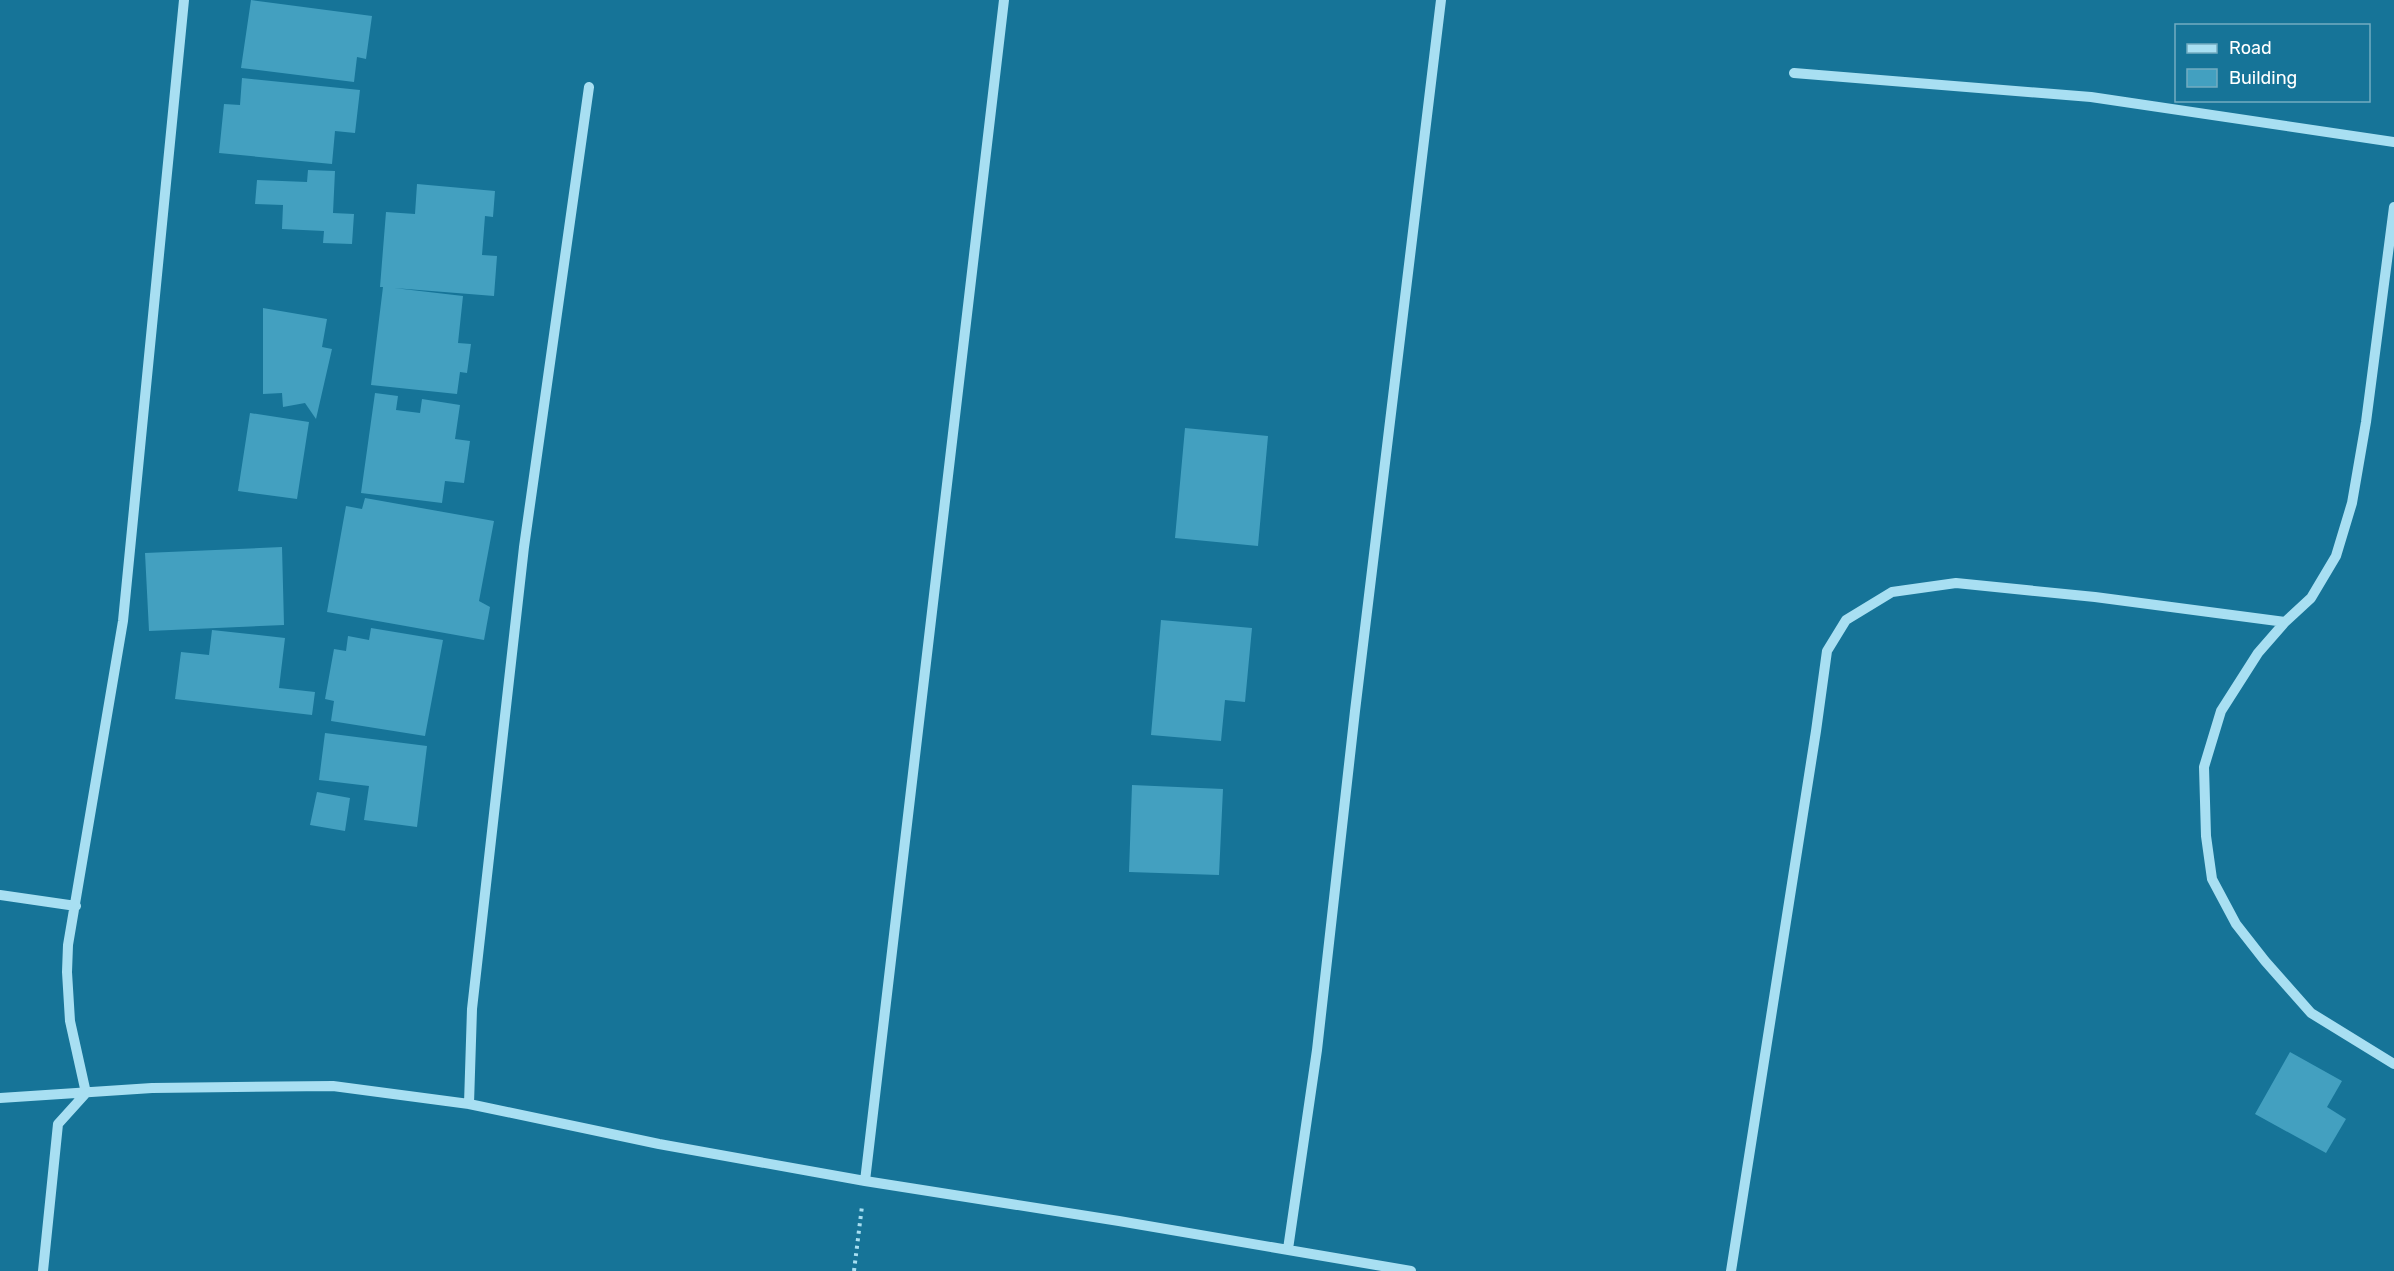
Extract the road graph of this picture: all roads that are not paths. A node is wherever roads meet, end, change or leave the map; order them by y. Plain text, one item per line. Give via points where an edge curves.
1 (184, 0) edge
2 (1004, 0) edge
3 (1441, 0) edge
4 (1794, 73) dead end
5 (589, 87) dead end
6 (2394, 142) edge
7 (2394, 207) edge
8 (2284, 622) junction
9 (0, 895) edge
10 (76, 906) junction
11 (2394, 1064) edge
12 (86, 1093) junction
13 (0, 1098) edge
14 (470, 1104) junction
15 (865, 1181) junction
16 (1288, 1249) junction
17 (43, 1271) edge
18 (1410, 1271) edge
19 (1731, 1271) edge

1 - 10 street via 123,621
2 - 15 street
3 - 16 street via 1317,1050
4 - 6 street via 2091,97
5 - 14 street via 524,547 472,1009
7 - 8 street via 2352,503 2336,556 2310,598
8 - 11 street via 2258,653 2221,711 2204,767 2212,879 2236,924 2311,1013
8 - 19 street via 1956,583 1892,592 1846,620 1827,651
9 - 10 street
10 - 12 street via 67,972 70,1021
12 - 13 street
12 - 14 street via 152,1088 333,1086
12 - 17 street via 58,1124
14 - 15 street via 659,1144
15 - 16 street
16 - 18 street

